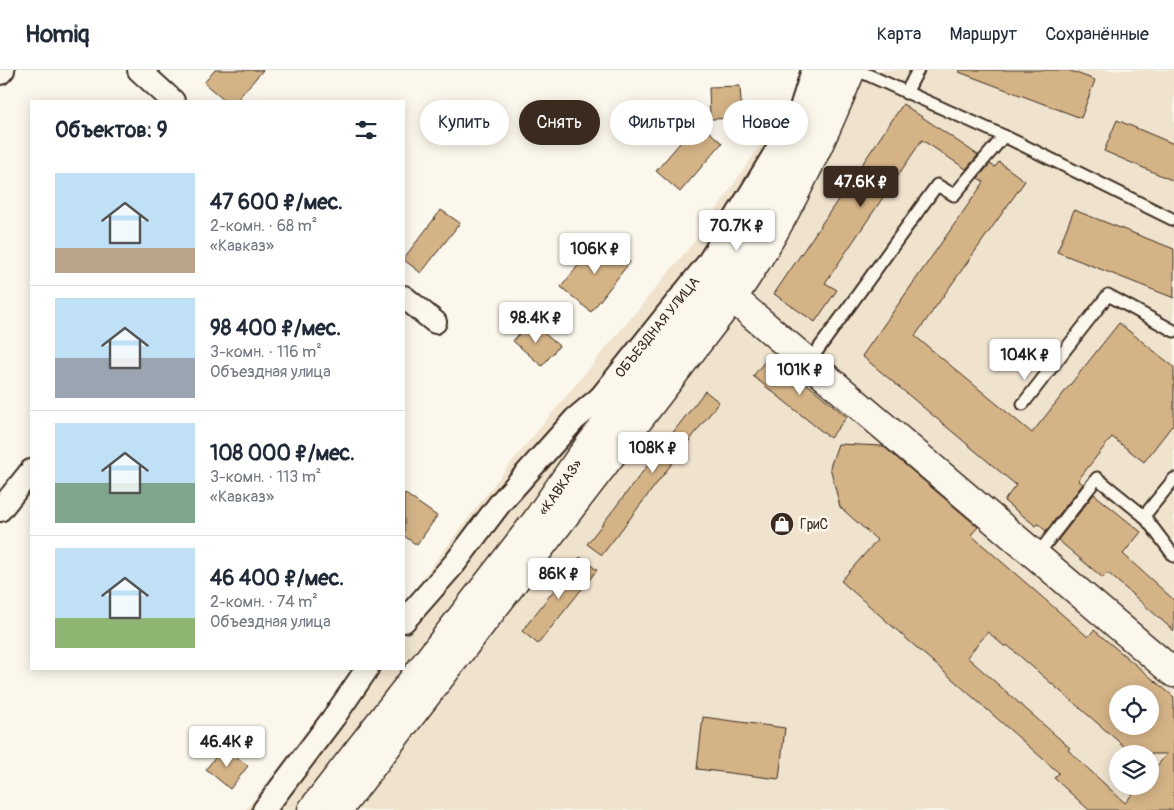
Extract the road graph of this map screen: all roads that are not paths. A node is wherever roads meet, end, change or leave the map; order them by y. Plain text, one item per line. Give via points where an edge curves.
1 (139, 70) edge
2 (813, 70) edge
3 (828, 70) edge
4 (851, 70) edge
5 (857, 70) edge
6 (918, 70) edge
7 (906, 93) junction
8 (172, 100) edge
9 (1004, 136) junction
10 (1174, 220) edge
11 (724, 289) junction
12 (405, 298) edge
13 (435, 322) dead end
14 (1174, 331) edge
15 (809, 362) junction
16 (612, 400) junction
17 (1023, 404) dead end
18 (30, 473) edge
19 (1174, 480) edge
20 (0, 510) edge
21 (1144, 516) junction
22 (1036, 555) junction
23 (1174, 556) edge
24 (405, 620) edge
25 (366, 670) edge
26 (1174, 673) edge
27 (264, 810) edge
28 (312, 810) edge
29 (338, 810) edge

1 - 8 street
2 - 16 street, ОБЪЕЗДНАЯ УЛИЦА via 799,114 708,263
3 - 11 main road, «КАВКАЗ» via 784,175 736,254
4 - 11 main road, «КАВКАЗ» via 791,203 754,268
5 - 7 lane
6 - 7 lane
7 - 9 lane
9 - 10 lane
9 - 15 lane via 954,195 937,186
11 - 15 main road
11 - 16 main road, «КАВКАЗ»
11 - 29 main road, «КАВКАЗ»
12 - 13 street
14 - 17 lane via 1108,295
15 - 22 main road
16 - 24 street, ОБЪЕЗДНАЯ УЛИЦА via 575,419 501,502 455,563
16 - 28 main road, «КАВКАЗ» via 579,459 537,520
18 - 20 street
19 - 21 lane
21 - 22 lane via 1096,478
21 - 23 lane
22 - 26 main road
25 - 27 street

